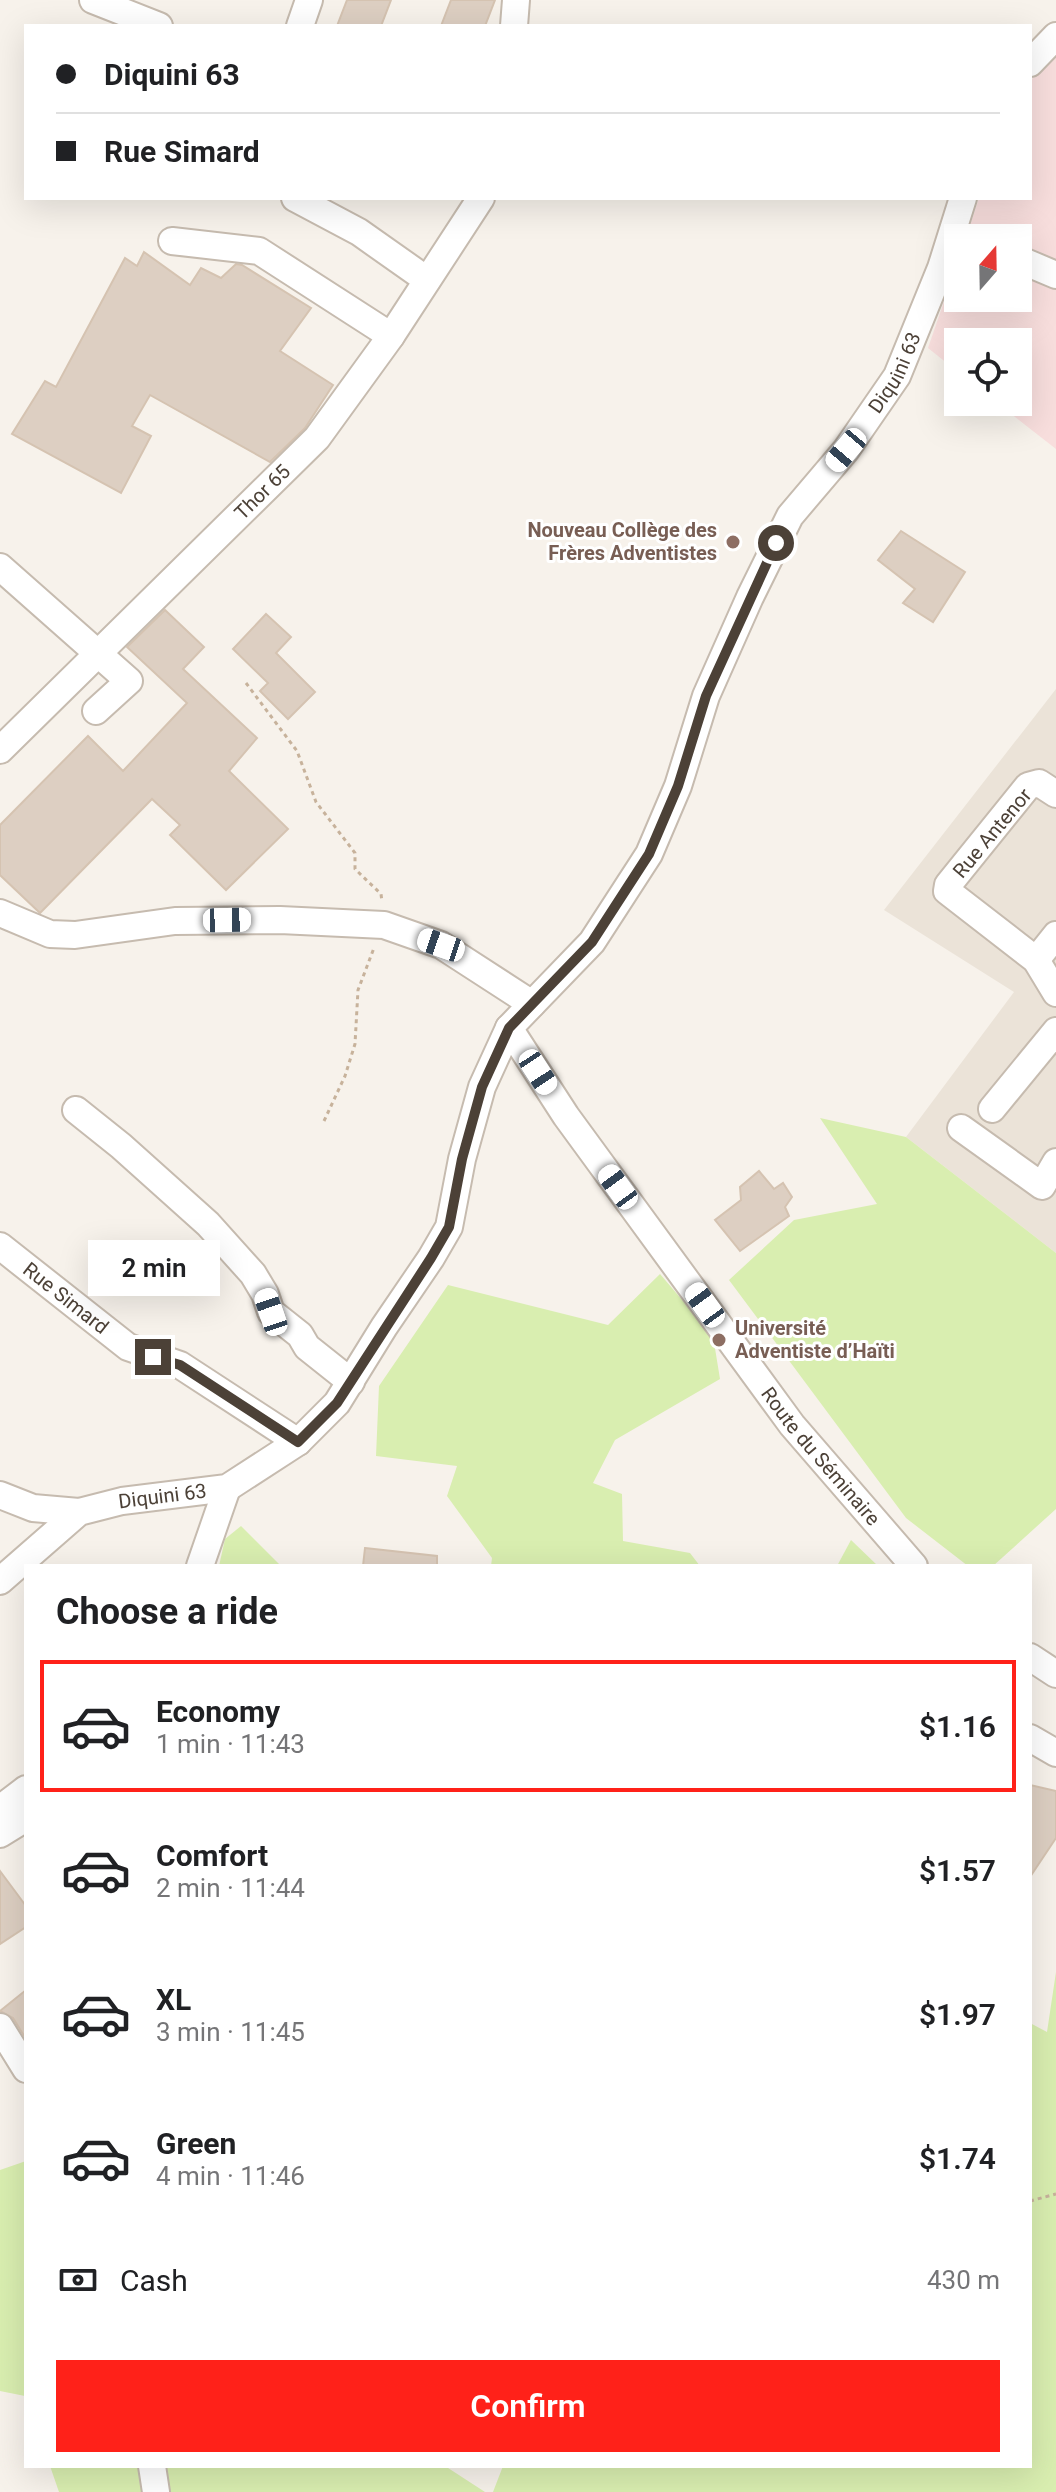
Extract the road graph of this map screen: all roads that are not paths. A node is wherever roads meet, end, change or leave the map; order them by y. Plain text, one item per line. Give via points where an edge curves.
1 (93, 0) edge
2 (309, 0) edge
3 (516, 0) edge
4 (152, 24) edge
5 (301, 24) edge
6 (514, 24) edge
7 (1056, 36) edge
8 (1032, 61) edge
9 (299, 200) edge
10 (480, 200) edge
11 (963, 200) edge
12 (962, 224) edge
13 (172, 241) dead end
14 (944, 263) edge
15 (1032, 265) edge
16 (1056, 275) edge
17 (427, 280) junction
18 (391, 336) junction
19 (0, 567) edge
20 (99, 653) junction
21 (96, 711) dead end
22 (0, 750) edge
23 (1056, 794) edge
24 (0, 913) edge
25 (1056, 935) edge
26 (1036, 960) junction
27 (1056, 993) edge
28 (532, 1004) junction
29 (509, 1028) junction
30 (1056, 1031) edge
31 (992, 1109) dead end
32 (76, 1110) dead end
33 (961, 1128) dead end
34 (1056, 1162) edge
35 (0, 1246) edge
36 (351, 1382) junction
37 (298, 1442) junction
38 (227, 1488) junction
39 (0, 1495) edge
40 (79, 1512) junction
41 (201, 1564) edge
42 (912, 1564) edge
43 (0, 1581) edge
44 (1032, 1658) edge
45 (1056, 1674) edge
46 (1032, 1739) edge
47 (1056, 1753) edge
48 (24, 1791) edge
49 (0, 1809) edge
50 (24, 1819) edge
51 (0, 1834) edge
52 (0, 2027) edge
53 (24, 2066) edge
54 (152, 2468) edge
55 (156, 2492) edge

1 - 4 street
2 - 5 street
3 - 6 street
7 - 8 street
9 - 17 street via 359,232
10 - 17 street, Thor 65
11 - 12 street, Diquini 63
13 - 18 street via 259,251
14 - 28 street, Diquini 63 via 897,376 846,450 790,516 706,696 678,786 649,854 592,942
15 - 16 street
17 - 18 street, Thor 65
18 - 20 street, Thor 65 via 317,438
19 - 20 street
20 - 21 street via 129,681
20 - 22 street, Thor 65
23 - 26 street, Rue Antenor via 1039,783 1028,786 947,891
24 - 28 street via 50,934 75,935 175,921 384,925 441,945
25 - 26 street
26 - 27 street
28 - 29 street, Diquini 63
29 - 36 street, Diquini 63 via 482,1087 449,1227
29 - 42 street, Route du Séminaire via 566,1116 792,1425
30 - 31 street
32 - 36 street via 208,1224 253,1274 271,1312
33 - 34 street via 1042,1186
35 - 37 street, Rue Simard via 128,1347 180,1365
36 - 37 street, Diquini 63
37 - 38 street, Diquini 63
38 - 40 street, Diquini 63
38 - 41 street
39 - 40 street via 33,1508
40 - 43 street, Diquini 63
44 - 45 street
46 - 47 street
48 - 49 street
50 - 51 street
52 - 53 street
54 - 55 street

